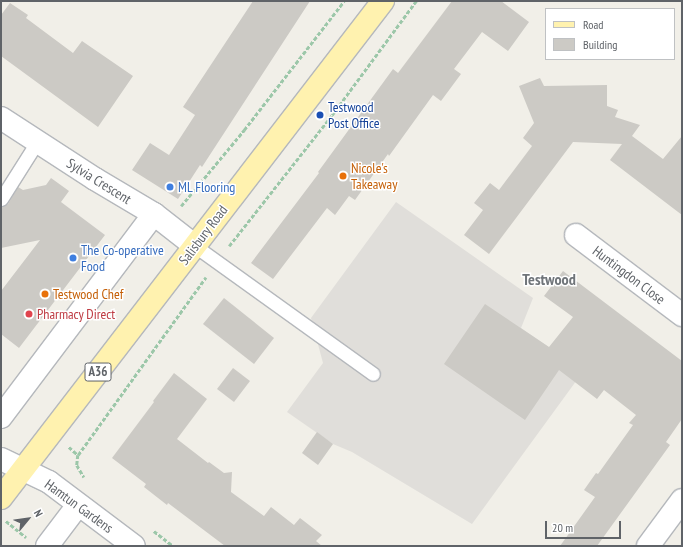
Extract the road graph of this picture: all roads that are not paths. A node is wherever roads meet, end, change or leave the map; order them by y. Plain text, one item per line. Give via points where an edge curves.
1 (383, 1) edge
2 (1, 118) edge
3 (37, 142) junction
4 (1, 199) edge
5 (157, 217) junction
6 (576, 235) dead end
7 (195, 246) junction
8 (682, 315) edge
9 (373, 374) dead end
10 (1, 417) edge
11 (1, 459) edge
12 (23, 469) junction
13 (1, 498) edge
14 (682, 500) edge
15 (78, 505) junction
16 (39, 544) edge
17 (134, 546) edge
18 (648, 546) edge

1 - 7 main road, Salisbury Road / A36
2 - 3 street, Sylvia Crescent
3 - 4 lane
3 - 5 street, Sylvia Crescent
5 - 7 street, Sylvia Crescent
5 - 10 street
6 - 8 street, Huntingdon Close
7 - 9 lane
7 - 12 main road, Salisbury Road / A36
11 - 12 street
12 - 13 main road, Salisbury Road / A36
12 - 15 street, Hamtun Gardens via 49,482
14 - 18 street
15 - 16 street
15 - 17 street, Hamtun Gardens

